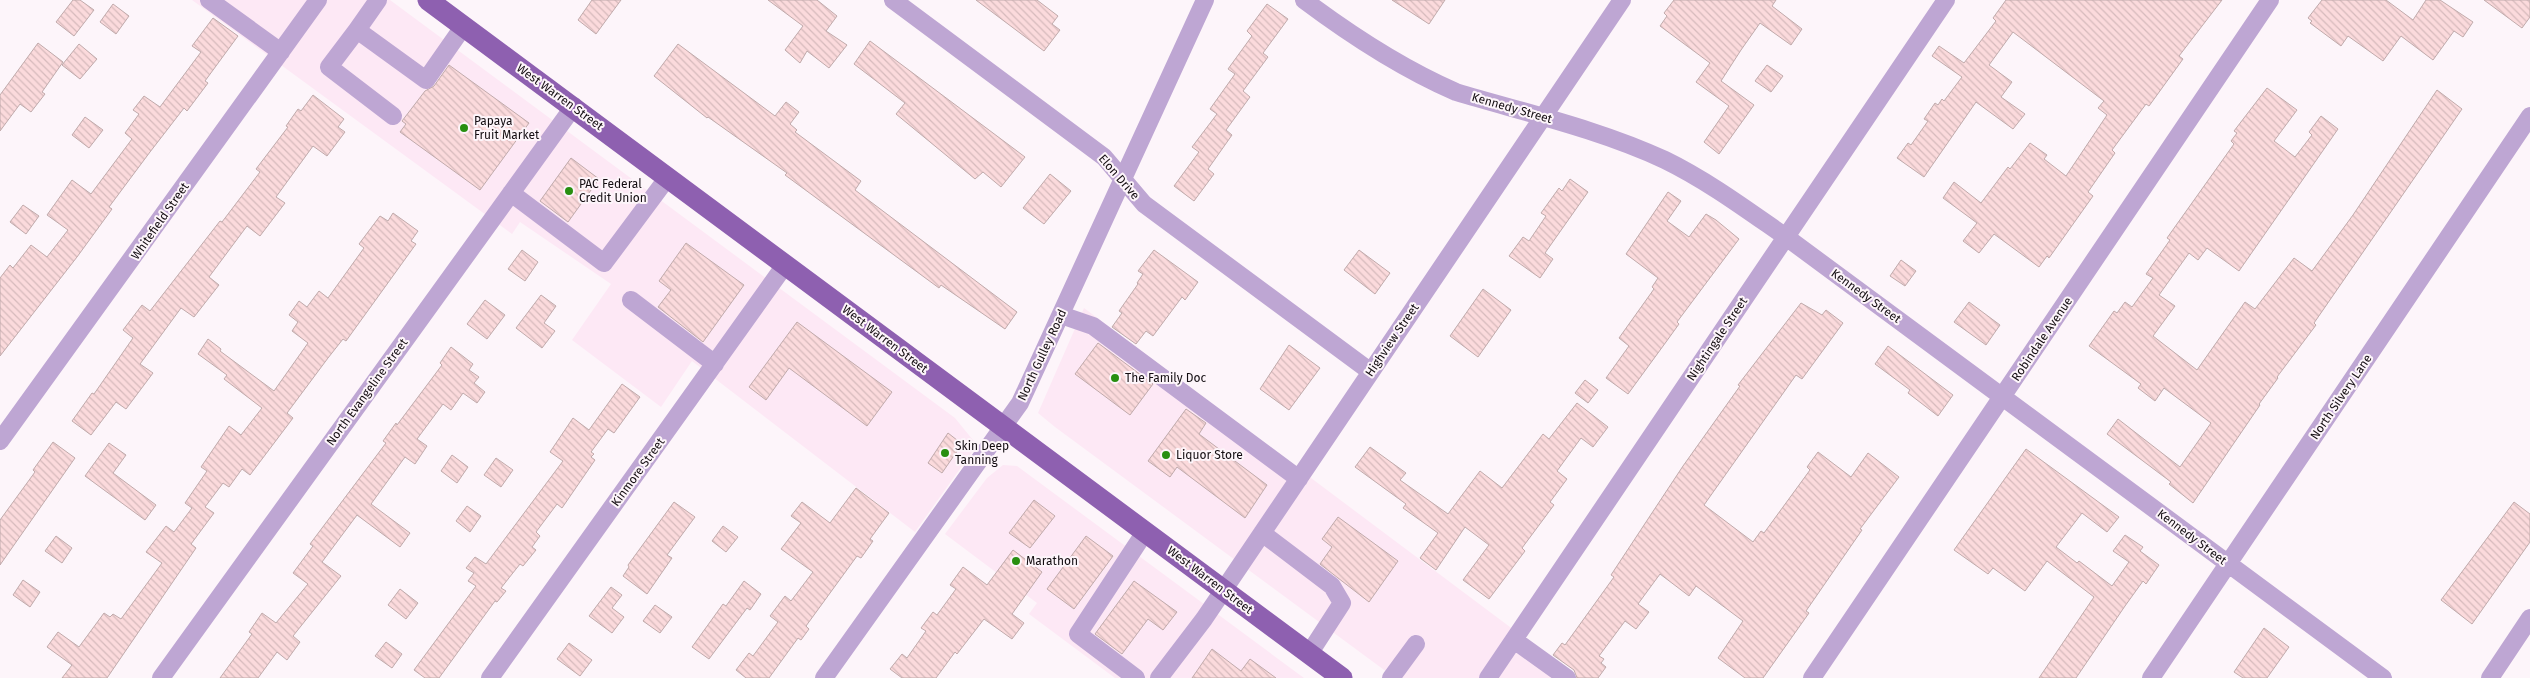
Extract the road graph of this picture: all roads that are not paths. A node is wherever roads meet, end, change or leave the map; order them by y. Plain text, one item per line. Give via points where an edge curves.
1 (209, 0) edge
2 (318, 0) edge
3 (378, 0) edge
4 (428, 0) edge
5 (892, 0) edge
6 (1205, 0) edge
7 (1304, 0) edge
8 (1622, 0) edge
9 (1946, 0) edge
10 (2270, 0) edge
11 (464, 27) junction
12 (356, 30) junction
13 (281, 52) junction
14 (574, 106) junction
15 (393, 116) dead end
16 (2530, 116) edge
17 (1542, 117) junction
18 (668, 177) junction
19 (1122, 180) junction
20 (511, 193) junction
21 (1786, 237) junction
22 (785, 265) junction
23 (631, 300) dead end
24 (1060, 315) junction
25 (715, 364) junction
26 (1371, 372) junction
27 (2003, 397) junction
28 (1004, 428) junction
29 (0, 442) edge
30 (1299, 479) junction
31 (1145, 532) junction
32 (1262, 533) junction
33 (2228, 564) junction
34 (1222, 589) junction
35 (2530, 618) edge
36 (1514, 640) junction
37 (1416, 644) dead end
38 (1309, 654) junction
39 (161, 678) edge
40 (490, 678) edge
41 (824, 678) edge
42 (1136, 678) edge
43 (1159, 678) edge
44 (1342, 678) edge
45 (1392, 678) edge
46 (1488, 678) edge
47 (1568, 678) edge
48 (1812, 678) edge
49 (2151, 678) edge
50 (2382, 678) edge
51 (2490, 678) edge

1 - 13 street
2 - 13 street, Whitefield Street
3 - 12 street
4 - 11 main road, West Warren Street
5 - 19 street, Elon Drive via 1104,157
6 - 19 street, North Gulley Road
7 - 17 street, Kennedy Street via 1362,42 1433,82
8 - 17 street, Highview Street
9 - 21 street, Nightingale Street
10 - 27 street, Robindale Avenue
11 - 12 street via 426,80
11 - 14 main road, West Warren Street
12 - 15 street via 329,67
13 - 29 street, Whitefield Street
14 - 18 main road, West Warren Street
14 - 20 street, North Evangeline Street
16 - 33 street, North Silvery Lane
17 - 21 street, Kennedy Street via 1606,135 1666,161 1721,192
17 - 26 street, Highview Street
18 - 20 street via 604,263
18 - 22 main road, West Warren Street
19 - 24 street, North Gulley Road
19 - 26 street, Elon Drive via 1144,204
20 - 39 street, North Evangeline Street
21 - 27 street, Kennedy Street
21 - 36 street, Nightingale Street
22 - 25 street, Kinmore Street
22 - 28 main road, West Warren Street
23 - 25 street
24 - 28 street, North Gulley Road via 1020,403
24 - 30 street via 1093,326
25 - 40 street, Kinmore Street
26 - 30 street, Highview Street
27 - 33 street, Kennedy Street
27 - 48 street, Robindale Avenue
28 - 31 main road, West Warren Street
28 - 41 street, North Gulley Road
30 - 32 street, Highview Street
31 - 34 main road, West Warren Street
31 - 42 street via 1078,634
32 - 34 street, Highview Street
32 - 38 street via 1332,586 1342,603
33 - 49 street, North Silvery Lane
33 - 50 street, Kennedy Street
34 - 38 main road, West Warren Street
34 - 43 street, Highview Street via 1204,619
35 - 51 street
36 - 46 street, Nightingale Street
36 - 47 street
37 - 45 street
38 - 44 main road, West Warren Street

